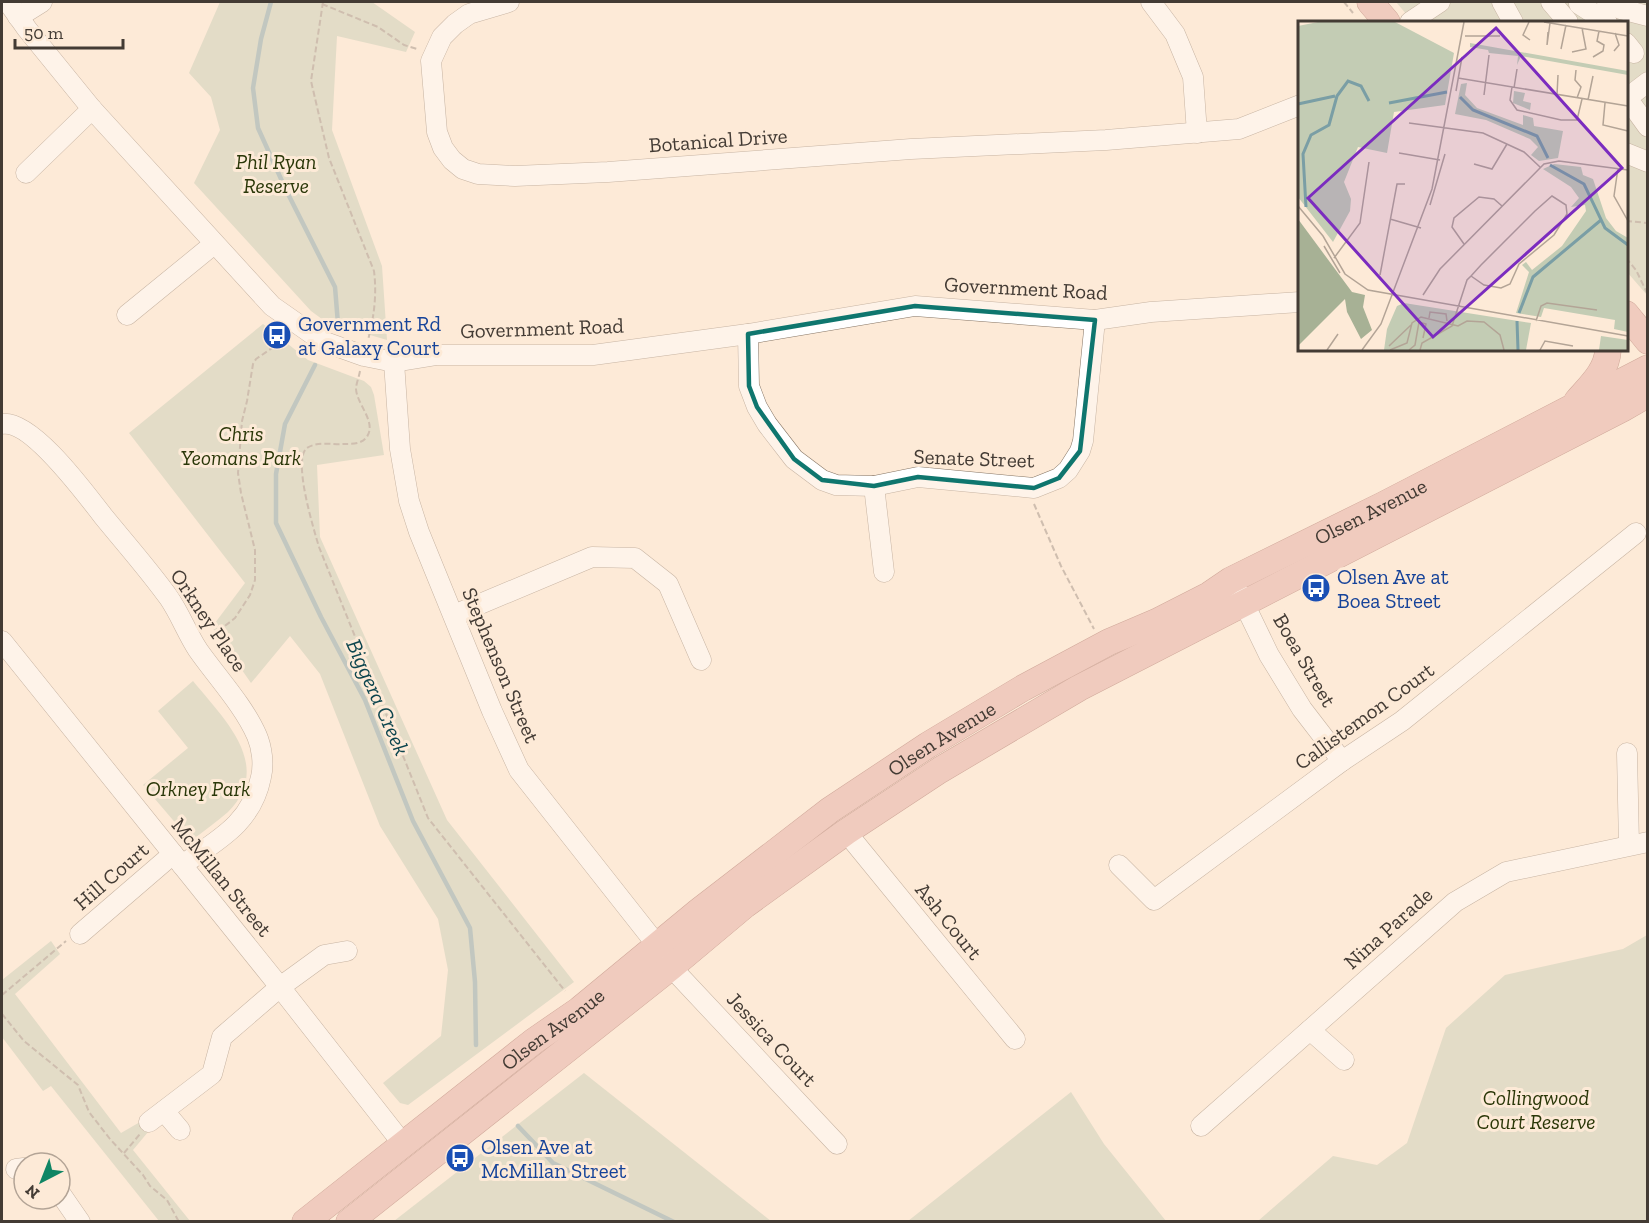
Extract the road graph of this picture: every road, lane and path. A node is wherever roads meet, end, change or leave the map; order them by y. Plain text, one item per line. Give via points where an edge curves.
1 (42, 2) edge
2 (509, 2) edge
3 (1150, 2) edge
4 (1370, 2) edge
5 (1440, 2) edge
6 (1502, 2) edge
7 (1607, 2) edge
8 (322, 3) edge
9 (1580, 3) edge
10 (13, 9) edge
11 (1560, 14) edge
12 (1647, 16) edge
13 (1386, 21) edge
14 (1412, 21) edge
15 (1510, 21) edge
16 (1606, 21) edge
17 (434, 55) junction
18 (1647, 82) edge
19 (1628, 96) edge
20 (1628, 101) edge
21 (1298, 105) edge
22 (92, 109) junction
23 (1647, 127) edge
24 (1197, 132) junction
25 (1628, 154) edge
26 (1647, 162) edge
27 (26, 173) dead end
28 (1628, 221) edge
29 (1647, 223) edge
30 (214, 244) junction
31 (1628, 260) edge
32 (1647, 295) edge
33 (1298, 302) edge
34 (1628, 302) edge
35 (127, 315) dead end
36 (1647, 316) edge
37 (1628, 317) edge
38 (1095, 320) junction
39 (294, 322) junction
40 (748, 334) junction
41 (1647, 341) edge
42 (1628, 345) edge
43 (1608, 351) edge
44 (364, 357) junction
45 (394, 362) junction
46 (1647, 368) edge
47 (1647, 394) edge
48 (1571, 409) junction
49 (1622, 409) junction
50 (1647, 413) edge
51 (2, 424) edge
52 (874, 486) junction
53 (1034, 488) junction
54 (1635, 533) dead end
55 (884, 572) dead end
56 (1231, 580) junction
57 (1245, 603) junction
58 (454, 615) junction
59 (1094, 629) dead end
60 (2, 641) edge
61 (196, 647) junction
62 (701, 660) dead end
63 (1627, 753) dead end
64 (1342, 761) junction
65 (846, 832) junction
66 (1638, 843) edge
67 (177, 860) junction
68 (1119, 865) dead end
69 (80, 934) joint
70 (657, 945) junction
71 (347, 951) dead end
72 (671, 967) junction
73 (280, 987) junction
74 (565, 992) dead end
75 (2, 995) edge
76 (2, 1014) edge
77 (1310, 1030) junction
78 (1015, 1039) dead end
79 (1344, 1060) dead end
80 (157, 1117) junction
81 (1201, 1126) dead end
82 (180, 1130) dead end
83 (403, 1144) junction
84 (837, 1144) dead end
85 (123, 1153) junction
86 (179, 1221) edge
87 (305, 1221) edge
88 (349, 1221) edge

1 - 10 street
2 - 17 street via 469,14 442,37
3 - 24 street via 1175,34 1193,77
4 - 13 main road
5 - 14 street
6 - 15 street
7 - 12 street
8 - 17 path via 378,27 404,45
8 - 44 path via 311,81 329,158 374,271 376,286
9 - 11 street
9 - 16 street
10 - 22 street, Government Road
17 - 24 street, Botanical Drive via 431,61 437,132 452,160 478,174 608,172
18 - 19 street
20 - 23 street
21 - 24 street, Botanical Drive via 1239,129
22 - 27 street
22 - 30 street, Government Road
25 - 26 street
28 - 29 path
30 - 35 street
30 - 39 street, Government Road via 272,306
31 - 32 path
33 - 38 street, Government Road via 1151,312
34 - 36 main road
37 - 41 main road
38 - 40 street, Government Road via 915,306
38 - 53 street, Senate Street via 1080,451 1059,478
39 - 44 street, Government Road via 322,341
39 - 61 path via 281,336 285,339 253,364 242,421 238,473 254,543 255,580 235,618
40 - 45 street, Government Road via 593,355 437,355
40 - 52 street, Senate Street via 749,386 767,424 794,459 822,480 836,485
42 - 46 main road
43 - 48 main road via 1601,372
44 - 45 street, Government Road
44 - 74 path via 356,389 368,420 365,438 354,443 310,446 302,456 305,490 319,547 428,818
45 - 58 street, Stephenson Street via 400,449 409,501 418,532
46 - 48 main road, Olsen Avenue
47 - 49 main road, Olsen Avenue
48 - 56 main road, Olsen Avenue
49 - 50 main road
49 - 57 main road, Olsen Avenue
51 - 61 street, Orkney Place via 26,430 66,471 169,599
52 - 53 street, Senate Street via 918,477
52 - 55 street
53 - 59 path via 1033,501 1047,534
54 - 64 street, Callistemon Court via 1402,721
56 - 57 street, Boea Street
56 - 70 main road, Olsen Avenue via 1167,617 1051,673 928,745 822,816
57 - 64 street, Boea Street via 1269,655 1302,709
57 - 65 main road, Olsen Avenue via 1011,727
58 - 62 street via 592,557 634,558 668,584
58 - 70 street, Stephenson Street via 519,770
60 - 67 street, McMillan Street
61 - 67 street, Orkney Place via 258,737 262,775 247,814 225,836
63 - 66 street
64 - 68 street, Callistemon Court via 1154,900
65 - 72 main road, Olsen Avenue via 745,905
65 - 78 street, Ash Court
66 - 77 street, Nina Parade via 1506,872 1455,902
67 - 69 street, Hill Court
67 - 73 street, McMillan Street
69 - 75 path via 63,941
70 - 72 street, Stephenson Street
70 - 83 main road, Olsen Avenue via 579,1010
71 - 73 street via 324,955
72 - 84 street, Jessica Court
72 - 88 main road, Olsen Avenue
73 - 80 street via 222,1037 212,1074
73 - 83 street, McMillan Street
76 - 85 path via 24,1041 78,1084 89,1113
77 - 79 street
77 - 81 street, Nina Parade
80 - 82 street
80 - 85 path
83 - 87 main road, Olsen Avenue
85 - 86 path via 167,1200

